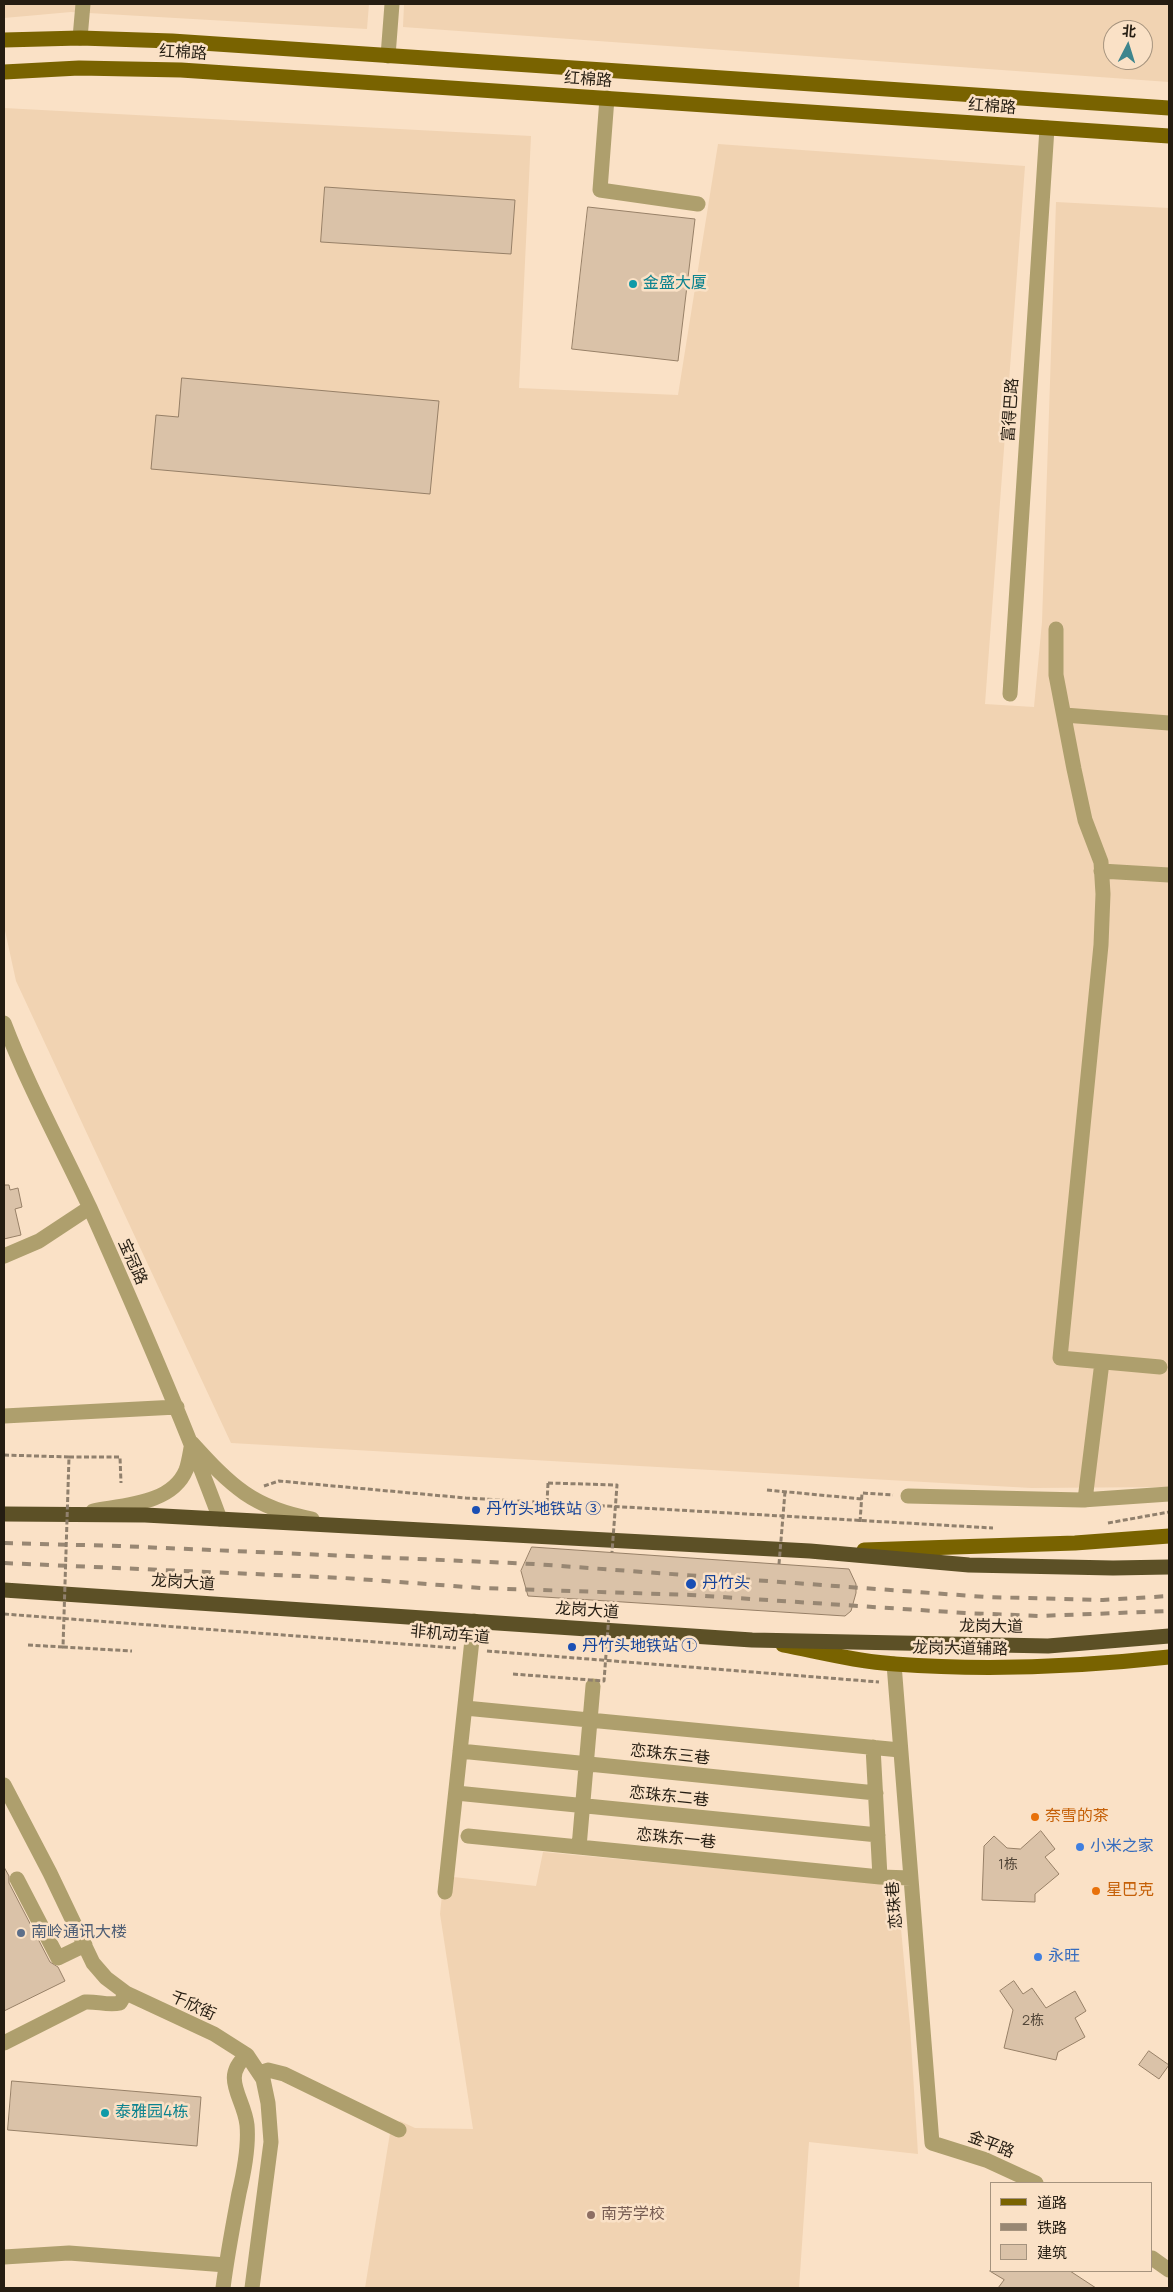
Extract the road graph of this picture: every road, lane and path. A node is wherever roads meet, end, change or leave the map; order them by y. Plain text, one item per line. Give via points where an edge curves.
1 (82, 4) edge
2 (392, 4) edge
3 (80, 38) junction
4 (4, 40) edge
5 (388, 56) junction
6 (4, 72) edge
7 (607, 98) junction
8 (1169, 108) edge
9 (1047, 128) junction
10 (1169, 136) edge
11 (698, 204) dead end
12 (1056, 629) dead end
13 (1010, 694) dead end
14 (1064, 715) junction
15 (1169, 723) edge
16 (1101, 871) junction
17 (1169, 875) edge
18 (4, 1023) edge
19 (89, 1208) junction
20 (4, 1256) edge
21 (1102, 1362) junction
22 (1160, 1367) dead end
23 (177, 1406) junction
24 (4, 1416) edge
25 (192, 1443) junction
26 (4, 1455) edge
27 (69, 1457) junction
28 (121, 1482) dead end
29 (259, 1488) dead end
30 (767, 1490) dead end
31 (785, 1492) junction
32 (1169, 1494) edge
33 (908, 1496) joint
34 (862, 1499) junction
35 (1085, 1500) junction
36 (547, 1503) junction
37 (1169, 1512) edge
38 (4, 1514) edge
39 (75, 1514) junction
40 (220, 1519) junction
41 (860, 1522) junction
42 (1106, 1523) dead end
43 (350, 1526) junction
44 (1000, 1528) dead end
45 (1169, 1536) edge
46 (810, 1551) junction
47 (612, 1552) dead end
48 (779, 1564) dead end
49 (1169, 1567) edge
50 (4, 1590) edge
51 (610, 1601) dead end
52 (4, 1614) edge
53 (474, 1621) junction
54 (1169, 1636) edge
55 (752, 1640) junction
56 (28, 1645) dead end
57 (63, 1647) junction
58 (471, 1650) junction
59 (132, 1651) dead end
60 (1169, 1656) edge
61 (894, 1664) junction
62 (513, 1674) dead end
63 (895, 1684) junction
64 (593, 1686) dead end
65 (465, 1708) junction
66 (590, 1720) junction
67 (873, 1747) junction
68 (900, 1750) junction
69 (460, 1752) junction
70 (588, 1764) junction
71 (4, 1785) edge
72 (456, 1793) junction
73 (876, 1793) junction
74 (583, 1806) junction
75 (878, 1835) junction
76 (468, 1836) dead end
77 (580, 1847) junction
78 (880, 1877) junction
79 (911, 1878) junction
80 (17, 1879) dead end
81 (445, 1892) dead end
82 (84, 1945) junction
83 (126, 1993) junction
84 (4, 2043) edge
85 (247, 2055) junction
86 (259, 2073) junction
87 (399, 2130) dead end
88 (932, 2144) joint
89 (1034, 2182) edge
90 (4, 2257) edge
91 (1153, 2259) edge
92 (226, 2265) junction
93 (1169, 2270) edge
94 (223, 2288) edge
95 (252, 2288) edge

1 - 3 street
2 - 5 street
3 - 4 main road, 红棉路
3 - 5 main road, 红棉路
5 - 8 main road, 红棉路
6 - 7 main road, 红棉路 via 79,68 181,70
7 - 9 main road, 红棉路
7 - 11 street via 600,190
9 - 10 main road, 红棉路
9 - 13 street, 富得巴路
12 - 14 street via 1056,675
14 - 15 street
14 - 16 street via 1085,820
16 - 17 street
16 - 21 street via 1101,945 1060,1358
18 - 19 street, 宝冠路 via 14,1051
19 - 20 street via 39,1241
19 - 23 street, 宝冠路
21 - 22 street
21 - 35 street
23 - 24 street
23 - 25 street, 宝冠路
25 - 39 street via 186,1470 175,1486 157,1497
25 - 40 street, 宝冠路
25 - 43 street via 222,1476 256,1501 283,1514
26 - 27 path, bridge
27 - 28 path via 120,1457
27 - 57 path, bridge
29 - 36 path via 279,1481
30 - 31 path
31 - 34 path
31 - 48 path, bridge
32 - 35 street
33 - 34 path via 862,1493
33 - 35 street
34 - 41 path
36 - 41 path
36 - 47 path, bridge via 548,1483 617,1485
37 - 42 path
38 - 39 highway
39 - 40 highway
40 - 43 highway
41 - 44 path
43 - 46 highway
45 - 46 main road via 990,1547
46 - 49 highway via 969,1565
50 - 53 highway, 龙岗大道
51 - 62 path, bridge via 604,1681
52 - 58 path, 非机动车道
53 - 55 highway, 龙岗大道
53 - 58 street
54 - 55 highway, 龙岗大道 via 1048,1646
55 - 61 main road, 龙岗大道辅路
56 - 57 path
57 - 59 path, bridge
58 - 63 path, 非机动车道
58 - 65 street
60 - 61 main road, 龙岗大道辅路 via 1053,1667
61 - 63 street, 恋珠巷
63 - 68 street, 恋珠巷
64 - 66 street
65 - 66 street
65 - 69 street
66 - 67 street
66 - 70 street
67 - 68 street
67 - 73 street
68 - 79 street, 恋珠巷
69 - 70 street, 恋珠东三巷
69 - 72 street
70 - 73 street, 恋珠东三巷
70 - 74 street
71 - 82 street, 千欣街
72 - 74 street, 恋珠东二巷
72 - 81 street
73 - 75 street
74 - 75 street, 恋珠东二巷
74 - 77 street
75 - 78 street
76 - 77 street, 恋珠东一巷
77 - 78 street, 恋珠东一巷
78 - 79 street, 恋珠东一巷
79 - 88 street, 恋珠巷
80 - 82 street via 58,1958
82 - 83 street, 千欣街 via 106,1978
83 - 84 street via 120,2003 113,2005 85,2002
83 - 85 street, 千欣街 via 214,2034
85 - 86 street, 千欣街
85 - 92 street via 234,2071 247,2124 245,2163
86 - 87 street via 268,2070 284,2074
86 - 95 street, 千欣街 via 268,2103 271,2142
88 - 89 street, 金平路 via 986,2160
90 - 92 street via 69,2254
91 - 93 street
92 - 94 street

